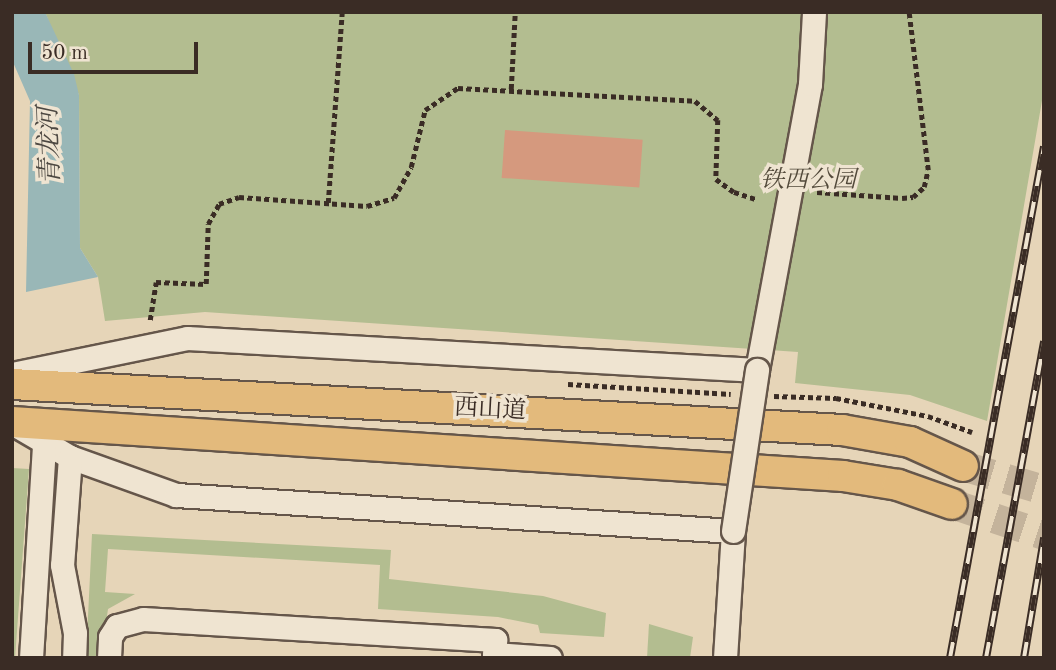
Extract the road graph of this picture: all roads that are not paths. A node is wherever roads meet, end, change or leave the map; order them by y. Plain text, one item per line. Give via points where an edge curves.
1 (814, 12) edge
2 (757, 370) junction
3 (12, 374) edge
4 (12, 384) edge
5 (12, 422) edge
6 (44, 444) junction
7 (70, 457) junction
8 (32, 466) dead end
9 (963, 466) tunnel mouth
10 (951, 504) tunnel mouth
11 (733, 531) junction
12 (494, 656) edge
13 (21, 658) edge
14 (31, 658) edge
15 (74, 658) edge
16 (109, 658) edge
17 (550, 658) edge
18 (725, 658) edge

1 - 2 street via 807,97
2 - 3 street via 187,338
2 - 11 street, bridge
4 - 9 main road, 西山道 via 842,430 910,442
5 - 6 street
5 - 10 main road, 西山道 via 843,476 898,485
6 - 7 street
6 - 14 street
7 - 11 street via 176,495
7 - 15 street via 62,565 75,632
8 - 13 street
11 - 18 street
12 - 16 street via 495,640 143,619 117,626 110,637
12 - 17 street

